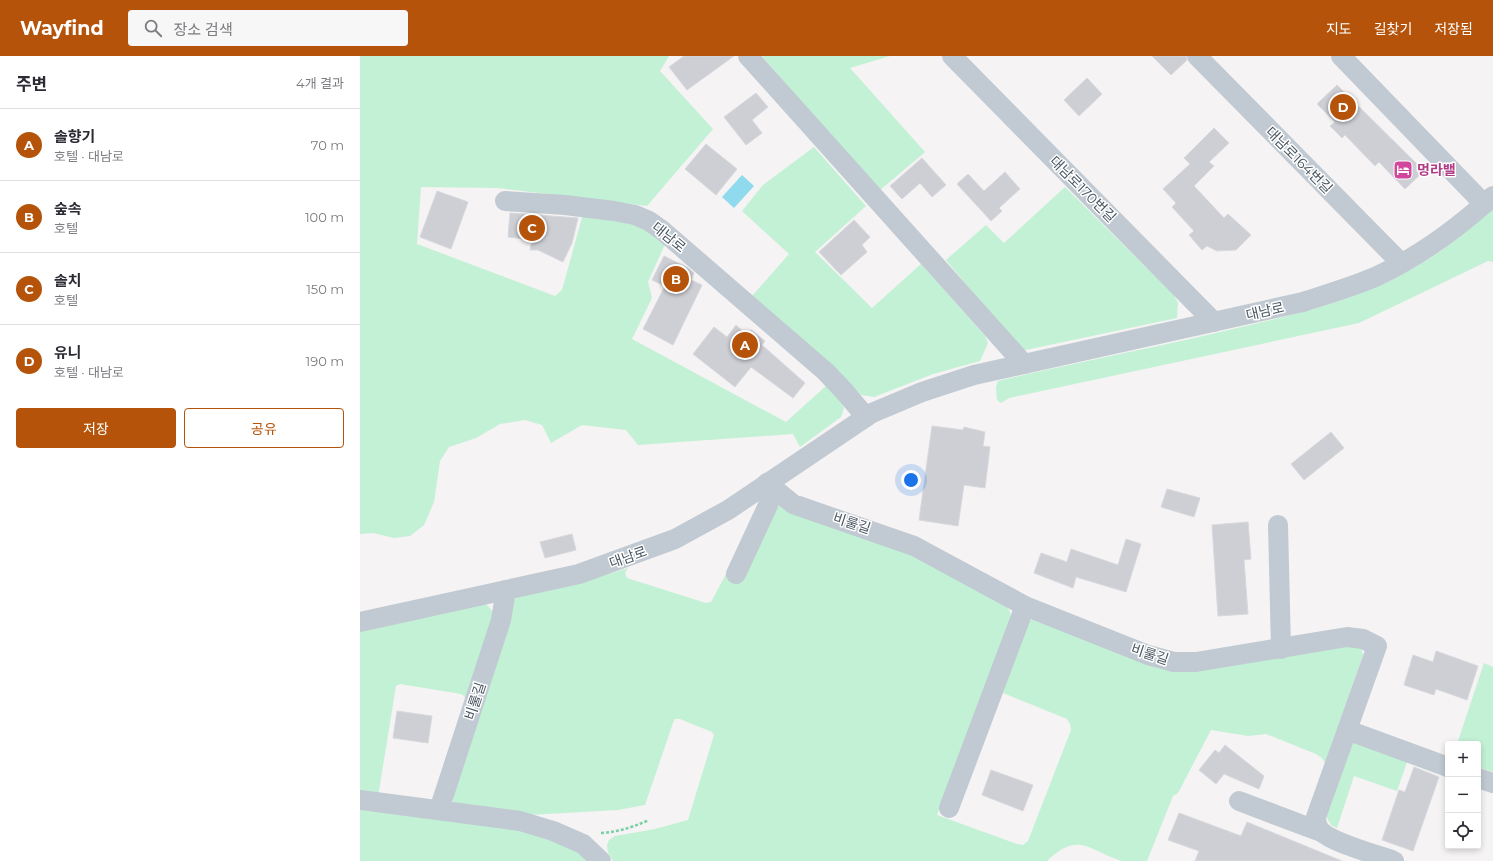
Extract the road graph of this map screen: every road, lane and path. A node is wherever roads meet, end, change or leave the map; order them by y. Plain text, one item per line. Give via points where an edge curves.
1 (748, 56) edge
2 (952, 56) edge
3 (1197, 56) edge
4 (1341, 56) edge
5 (1489, 200) edge
6 (505, 201) dead end
7 (1401, 263) junction
8 (1214, 322) junction
9 (1024, 364) junction
10 (866, 417) junction
11 (767, 483) junction
12 (1278, 525) dead end
13 (736, 574) dead end
14 (506, 590) junction
15 (1025, 606) junction
16 (360, 622) edge
17 (1281, 648) junction
18 (1347, 730) junction
19 (1445, 766) edge
20 (1481, 779) edge
21 (1493, 783) edge
22 (360, 800) edge
23 (1239, 801) dead end
24 (948, 808) dead end
25 (439, 810) junction
26 (649, 820) dead end
27 (1321, 832) junction
28 (597, 833) dead end
29 (1384, 859) edge
30 (601, 861) edge

1 - 9 street
2 - 8 street, 대남로170번길
3 - 7 street, 대남로164번길
4 - 5 street, 대남로
5 - 7 street, 대남로 via 1454,230
6 - 10 street, 대남로 via 614,211 649,221 826,372
7 - 8 street, 대남로 via 1376,276 1303,302
8 - 9 street, 대남로
9 - 10 street, 대남로 via 947,382
10 - 11 street, 대남로
11 - 13 street via 769,503
11 - 14 street, 대남로 via 728,510 675,539 579,574
11 - 15 street, 비룰길 via 793,504 914,546
12 - 17 street
14 - 16 street, 대남로
14 - 25 street, 비룰길 via 501,620
15 - 17 street, 비룰길 via 1148,655 1174,662 1196,662
15 - 24 street
17 - 18 street, 비룰길 via 1347,637 1377,646
18 - 19 street
18 - 27 street, 비룰길 via 1316,817 1316,825
20 - 21 street
22 - 25 street
23 - 27 street
25 - 30 street via 520,821 553,831 583,844
26 - 28 path via 615,832
27 - 29 street

